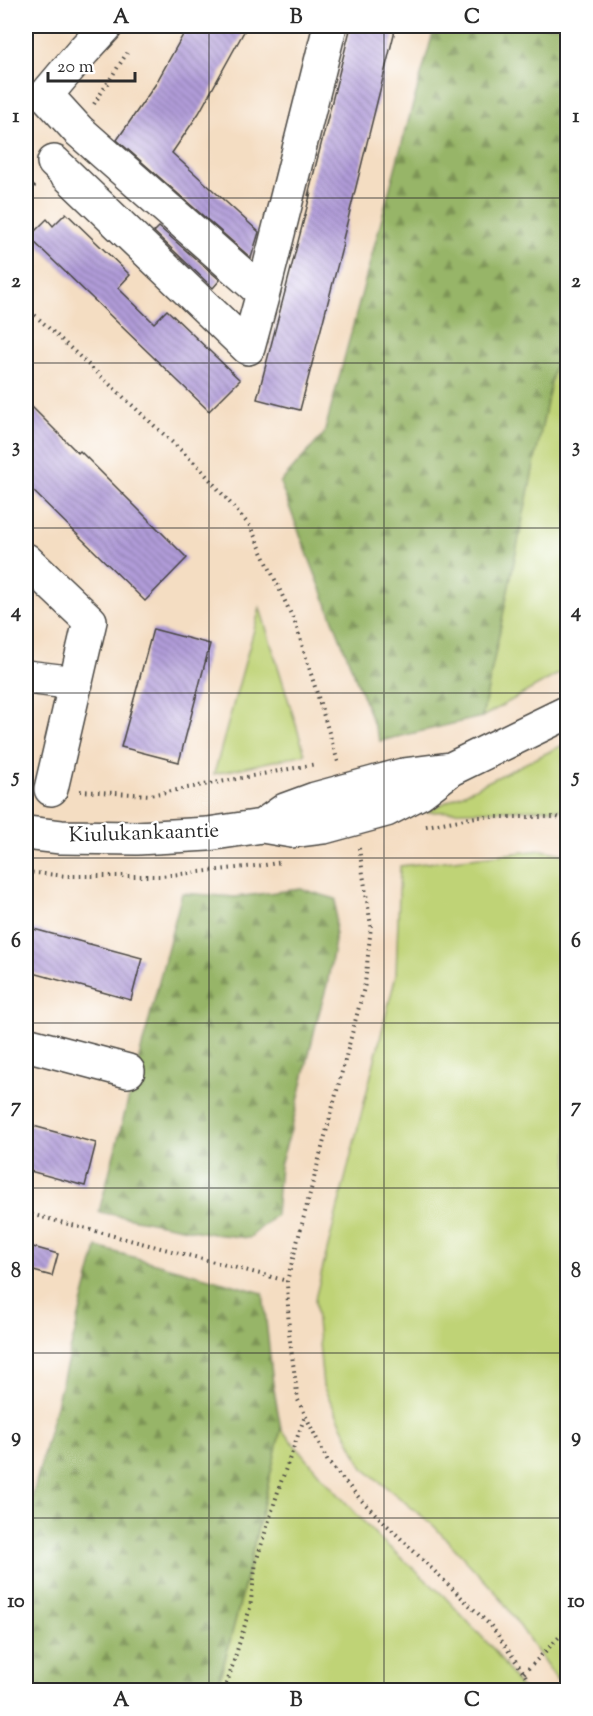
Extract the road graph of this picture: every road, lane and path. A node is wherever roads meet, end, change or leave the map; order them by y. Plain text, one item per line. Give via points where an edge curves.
1 (106, 26) edge
2 (330, 26) edge
3 (54, 162) dead end
4 (263, 293) junction
5 (26, 307) edge
6 (26, 560) edge
7 (26, 677) edge
8 (76, 683) junction
9 (567, 712) edge
10 (338, 760) junction
11 (51, 789) joint
12 (348, 805) junction
13 (26, 833) edge
14 (26, 1044) edge
15 (128, 1071) dead end
16 (26, 1213) edge
17 (287, 1281) junction
18 (305, 1415) junction
19 (567, 1628) edge
20 (524, 1673) junction
21 (225, 1690) edge
22 (533, 1690) edge

1 - 4 street via 46,95 78,130
2 - 4 street
3 - 4 street via 248,348
5 - 10 path via 199,467 250,526 296,625
6 - 8 street via 90,621
7 - 8 street
8 - 11 street
9 - 12 street, Kiulukankaantie via 451,769 421,792 386,810
10 - 11 path via 150,795
10 - 12 path
12 - 13 street, Kiulukankaantie via 324,827 292,831 262,826 136,838
12 - 17 path via 371,926 365,984
14 - 15 street
16 - 17 path
17 - 18 path via 298,1400
18 - 20 path via 328,1462 361,1500 492,1627
18 - 21 path via 256,1562 250,1608
19 - 20 path
20 - 22 path

